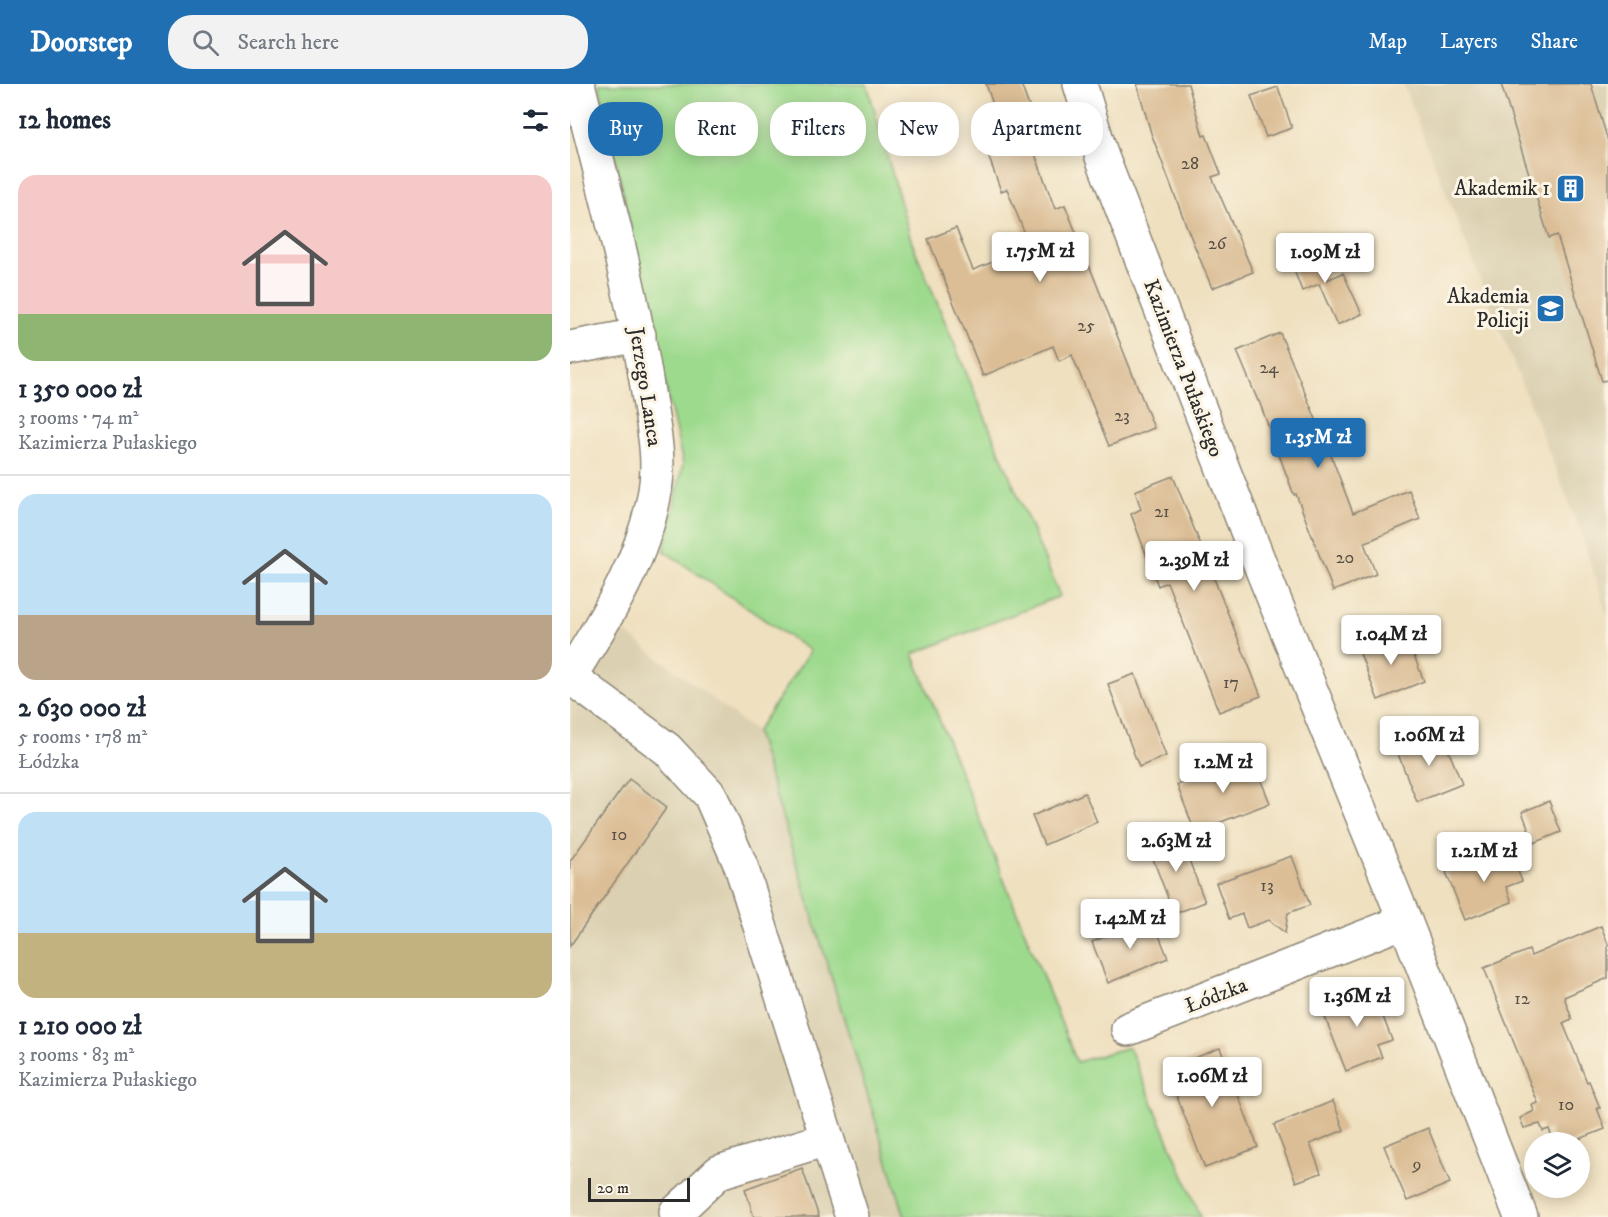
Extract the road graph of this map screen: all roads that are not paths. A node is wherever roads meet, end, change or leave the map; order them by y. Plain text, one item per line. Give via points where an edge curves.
1 (578, 84) edge
2 (1080, 84) edge
3 (639, 335) junction
4 (570, 348) edge
5 (570, 676) edge
6 (1405, 921) junction
7 (1128, 1029) dead end
8 (827, 1138) junction
9 (676, 1212) dead end
10 (852, 1217) edge
11 (1521, 1217) edge

1 - 3 street, Jerzego Lanca
2 - 6 street, Kazimierza Pułaskiego via 1106,168 1263,572
3 - 4 street
3 - 5 street, Jerzego Lanca via 658,463 655,491 626,580
5 - 8 street via 667,749 710,795 741,866
6 - 7 street, Łódzka
6 - 11 street, Kazimierza Pułaskiego
8 - 9 street via 718,1172
8 - 10 street

